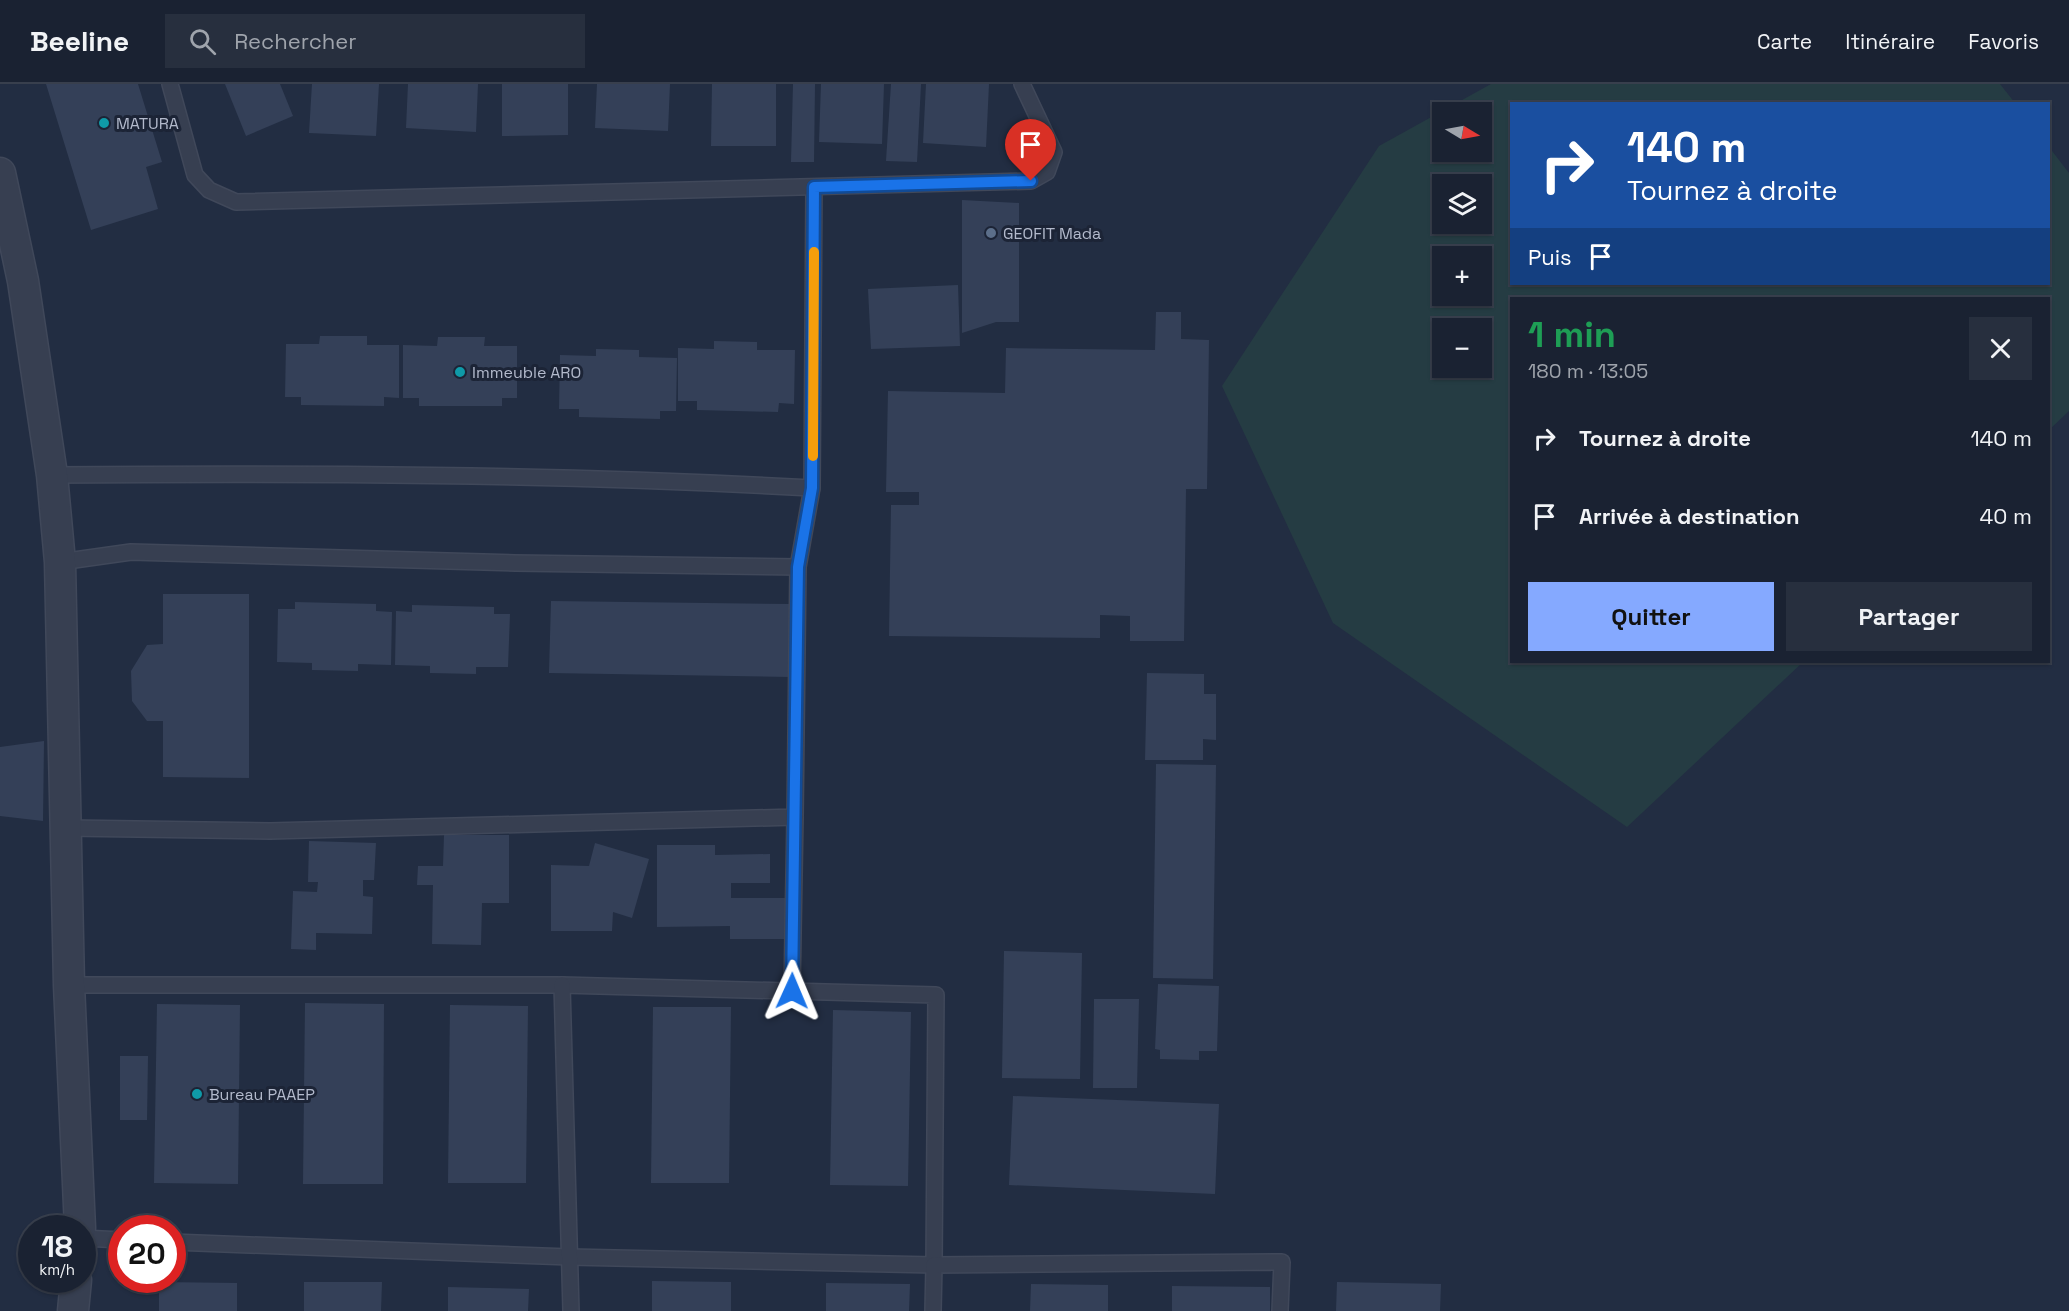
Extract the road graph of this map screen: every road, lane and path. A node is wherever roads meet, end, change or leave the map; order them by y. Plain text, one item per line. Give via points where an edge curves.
1 (170, 84) edge
2 (1022, 84) edge
3 (0, 173) edge
4 (814, 187) junction
5 (52, 475) junction
6 (812, 488) junction
7 (60, 562) junction
8 (798, 567) junction
9 (795, 817) junction
10 (68, 828) junction
11 (69, 985) junction
12 (562, 985) junction
13 (792, 991) junction
14 (79, 1215) edge
15 (186, 1243) edge
16 (570, 1257) junction
17 (934, 1265) junction
18 (75, 1293) edge
19 (73, 1311) edge
20 (571, 1311) edge
21 (933, 1311) edge
22 (1280, 1311) edge

1 - 4 lane via 195,176 209,190 236,202
2 - 4 lane via 1053,152 1047,172 1031,181
3 - 5 street via 22,281
4 - 6 lane
5 - 6 lane via 334,473 687,481
5 - 7 street
6 - 8 lane
7 - 8 lane via 131,552
7 - 10 street
8 - 9 lane
9 - 10 lane via 270,831
9 - 13 lane
10 - 11 street
11 - 12 lane
11 - 14 street
12 - 13 lane
12 - 16 lane
13 - 17 lane via 936,995
15 - 16 lane
16 - 17 lane
16 - 20 lane
17 - 21 lane
17 - 22 lane via 1282,1262
18 - 19 street

